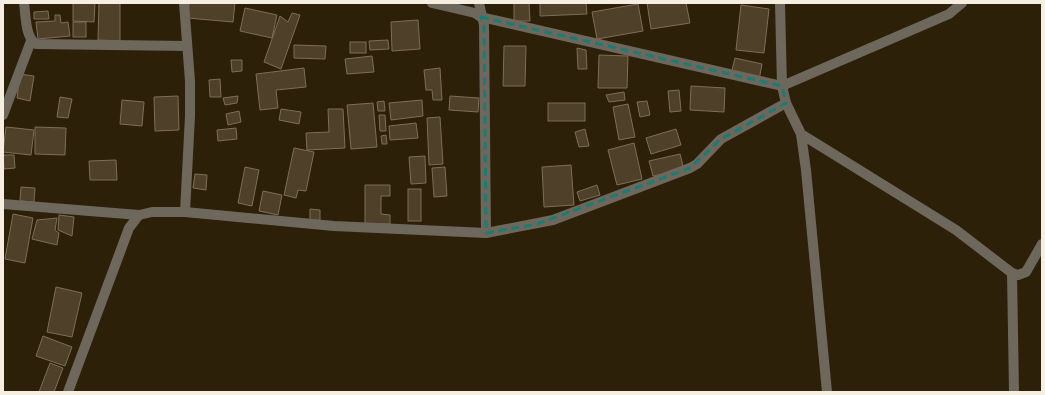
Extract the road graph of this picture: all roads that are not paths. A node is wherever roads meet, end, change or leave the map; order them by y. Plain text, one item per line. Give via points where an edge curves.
1 (24, 3) edge
2 (184, 3) edge
3 (432, 3) edge
4 (478, 3) edge
5 (780, 3) edge
6 (962, 3) edge
7 (481, 17) junction
8 (31, 41) junction
9 (187, 46) junction
10 (782, 86) junction
11 (786, 103) junction
12 (3, 115) edge
13 (801, 134) junction
14 (3, 204) edge
15 (185, 212) junction
16 (139, 215) junction
17 (486, 233) junction
18 (1042, 244) edge
19 (1012, 273) junction
20 (68, 392) edge
21 (827, 392) edge
22 (1014, 392) edge

1 - 8 street
2 - 9 street
3 - 7 street via 475,13
4 - 7 street
5 - 10 street
6 - 10 street via 949,14
7 - 10 street
7 - 17 street via 484,25
8 - 9 street via 36,44
8 - 12 street
9 - 15 street via 190,116
10 - 11 street
11 - 13 street
11 - 17 street via 721,139 690,168 553,220
13 - 19 street via 956,230
13 - 21 street
14 - 16 street
15 - 16 street via 152,212
15 - 17 street via 334,226
16 - 20 street via 129,228
18 - 19 street via 1026,272 1018,275
19 - 22 street

